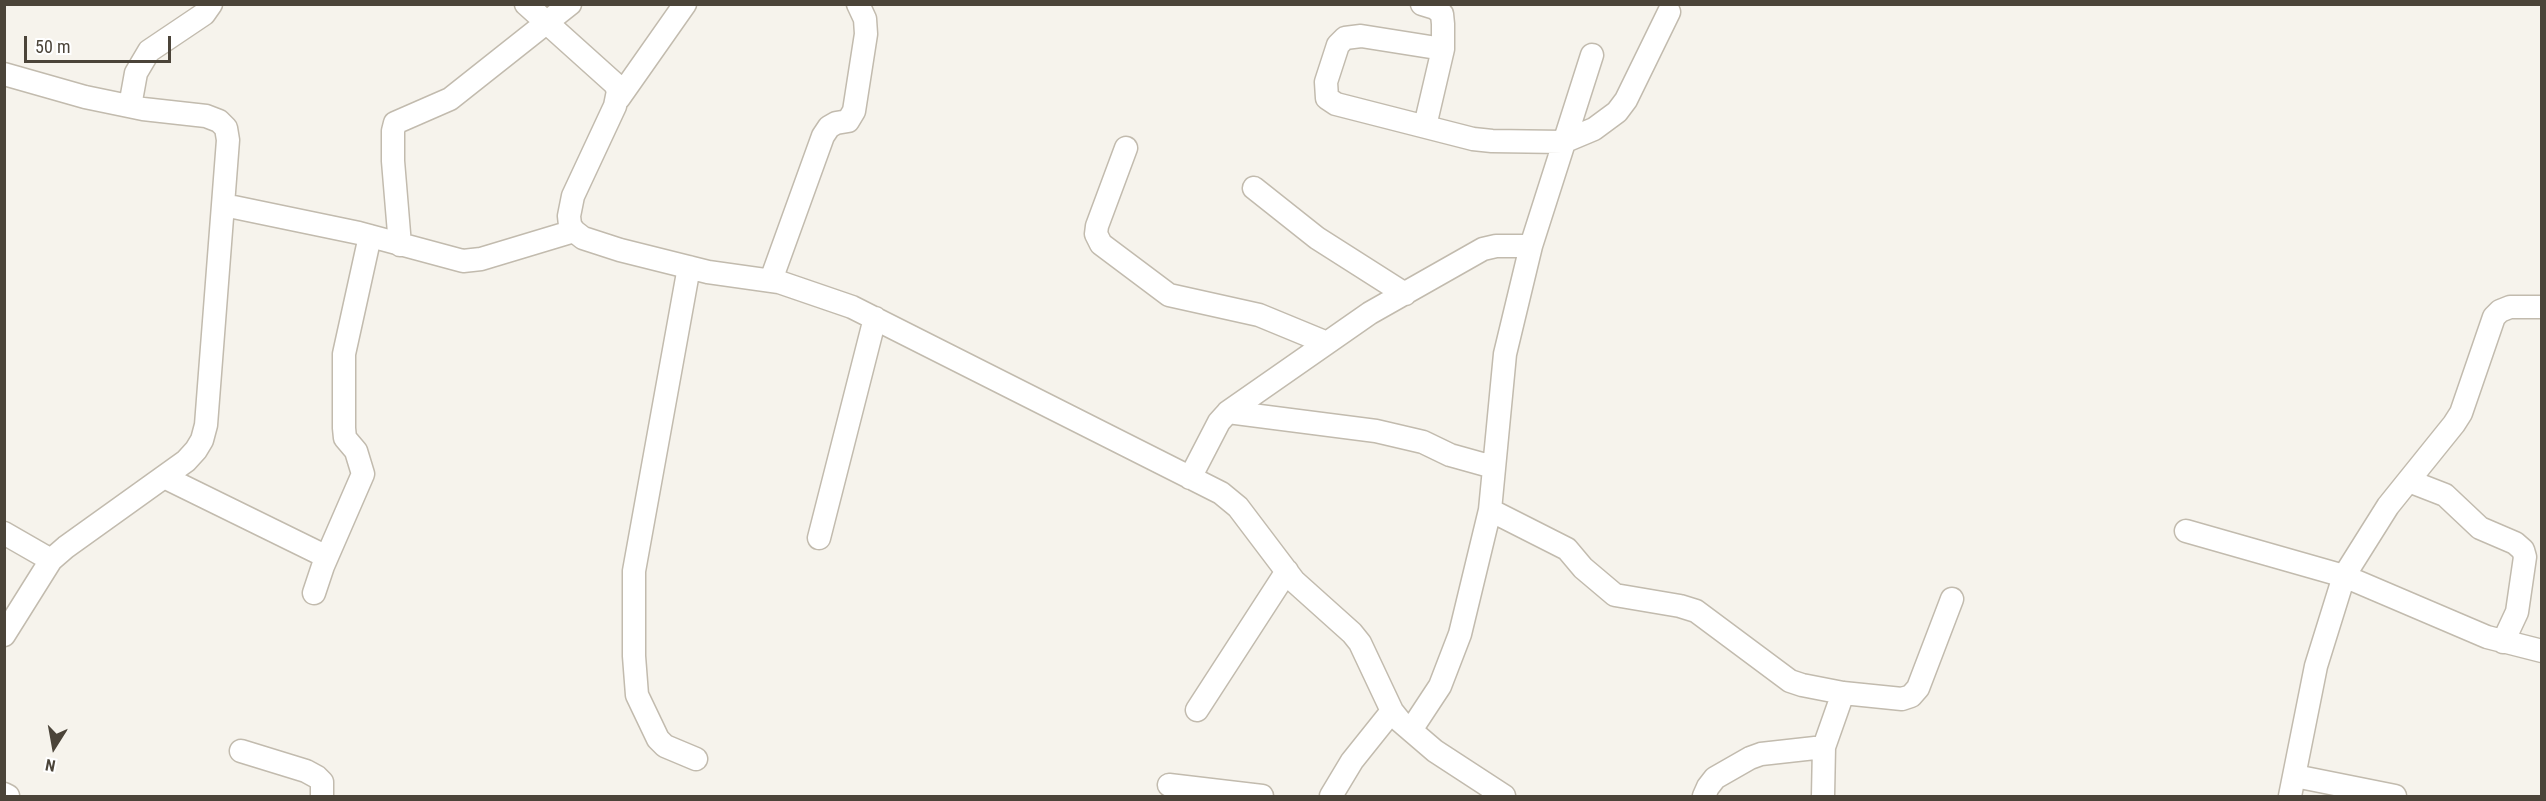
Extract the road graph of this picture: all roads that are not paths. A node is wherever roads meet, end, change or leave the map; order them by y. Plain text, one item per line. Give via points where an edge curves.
1 (211, 4) edge
2 (526, 4) edge
3 (570, 4) edge
4 (685, 4) edge
5 (858, 4) edge
6 (1422, 4) edge
7 (1669, 12) dead end
8 (548, 24) junction
9 (1443, 49) junction
10 (1592, 55) dead end
11 (4, 74) edge
12 (619, 98) junction
13 (130, 106) junction
14 (1425, 126) junction
15 (1563, 142) junction
16 (1126, 148) dead end
17 (1254, 188) dead end
18 (224, 206) junction
19 (574, 231) junction
20 (370, 236) junction
21 (400, 245) junction
22 (1531, 246) junction
23 (689, 267) junction
24 (771, 280) junction
25 (1405, 294) junction
26 (2541, 307) edge
27 (875, 318) junction
28 (1327, 343) junction
29 (1228, 412) junction
30 (1493, 467) junction
31 (164, 477) junction
32 (1190, 478) junction
33 (2409, 481) junction
34 (1490, 510) junction
35 (2186, 531) dead end
36 (4, 533) edge
37 (819, 538) dead end
38 (2532, 548) edge
39 (327, 557) junction
40 (51, 560) junction
41 (1287, 571) junction
42 (2344, 576) junction
43 (314, 593) dead end
44 (1952, 599) dead end
45 (4, 635) edge
46 (2503, 642) junction
47 (2541, 651) edge
48 (1843, 693) junction
49 (1197, 710) dead end
50 (1392, 711) junction
51 (1411, 730) junction
52 (1824, 747) junction
53 (241, 751) dead end
54 (696, 759) dead end
55 (1169, 785) dead end
56 (2292, 786) edge
57 (322, 796) edge
58 (1262, 796) edge
59 (1331, 796) edge
60 (1504, 796) edge
61 (1704, 796) edge
62 (1823, 796) edge
63 (2395, 796) edge

1 - 13 street via 204,14 149,51 136,73
2 - 8 street
3 - 8 street
4 - 12 street
5 - 24 street via 866,34 854,111 848,121 829,127 823,136
6 - 9 street via 1442,14
7 - 15 street via 1617,112 1594,129
8 - 12 street via 615,84
8 - 21 street via 450,99 395,123 393,161
9 - 14 street
9 - 14 street via 1360,36 1345,38 1338,45 1326,82 1327,98 1336,104
10 - 15 street
11 - 13 street via 85,98
12 - 19 street via 573,196 569,216
13 - 18 street via 206,116 226,128
14 - 15 street via 1492,141
15 - 22 street
16 - 28 street via 1097,226 1101,244 1169,295 1259,315
17 - 25 street via 1317,238
18 - 20 street
18 - 31 street via 206,425 196,450
19 - 21 street via 463,261
19 - 23 street via 605,245
20 - 21 street
20 - 39 street via 344,354 345,438 356,451 363,474
22 - 25 street via 1484,249
22 - 30 street via 1505,354
23 - 24 street
23 - 54 street via 634,571 634,656 637,695 658,738 665,746
24 - 27 street
25 - 28 street
26 - 33 street via 2510,307 2494,317 2461,413
27 - 32 street
27 - 37 street
28 - 29 street
29 - 30 street via 1376,431 1423,442 1450,455
29 - 32 street
30 - 34 street
31 - 39 street
31 - 40 street
32 - 41 street via 1231,500
33 - 38 street via 2445,495 2480,528
33 - 42 street via 2388,506
34 - 48 street via 1567,549 1615,595 1696,611 1790,681
34 - 51 street via 1460,634 1440,686
35 - 42 street
36 - 40 street
38 - 46 street via 2525,557 2517,612
39 - 43 street
40 - 45 street
41 - 49 street
41 - 50 street via 1360,643
42 - 46 street
42 - 56 street via 2316,666
44 - 48 street via 1918,688 1911,696 1902,699
46 - 47 street
48 - 52 street
50 - 51 street
50 - 59 street via 1352,761
51 - 60 street via 1435,751
52 - 61 street via 1750,758 1715,778
52 - 62 street
53 - 57 street via 317,777 322,782
55 - 58 street
56 - 63 street

